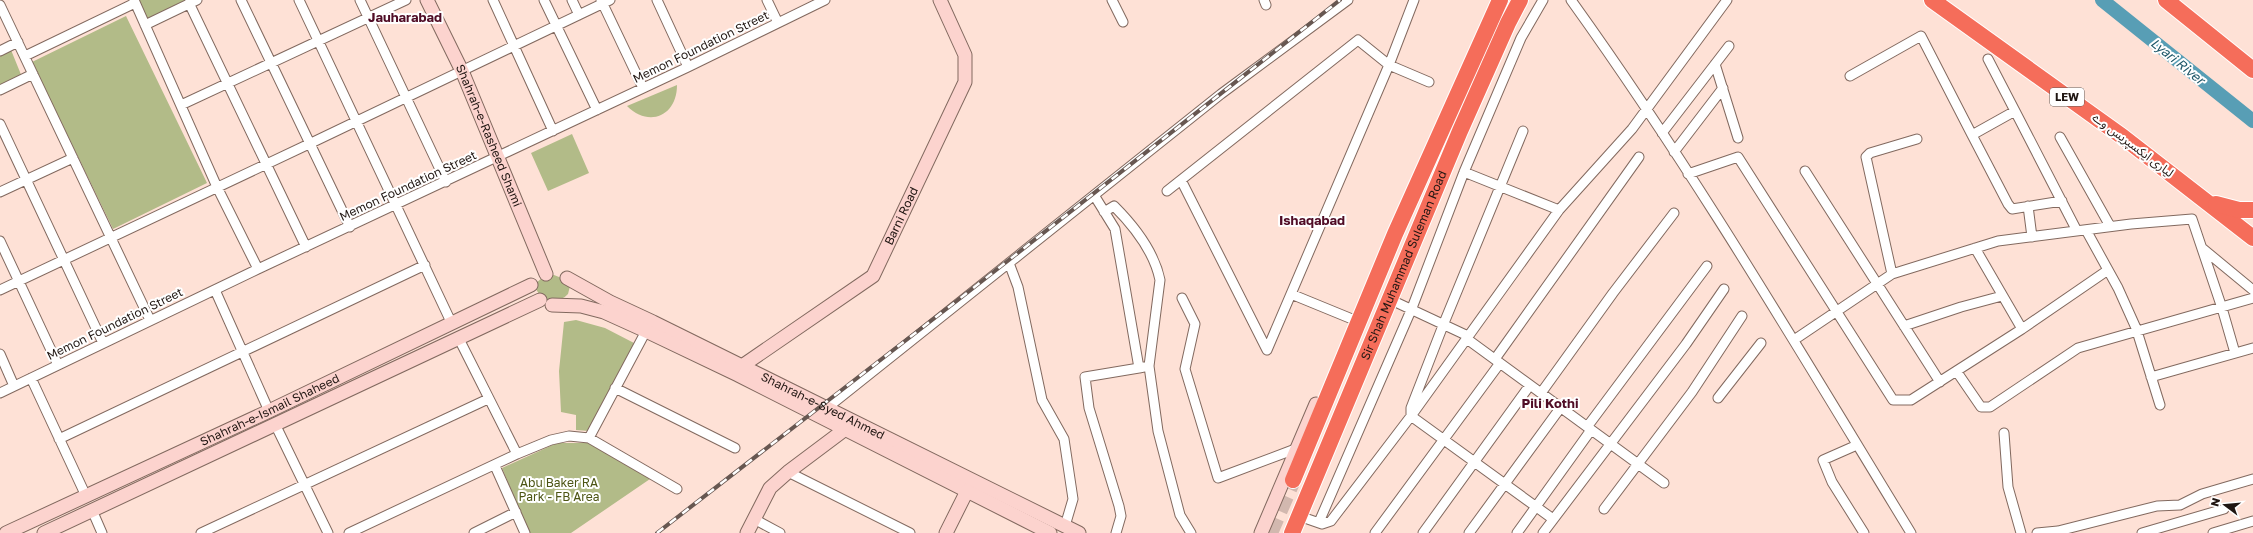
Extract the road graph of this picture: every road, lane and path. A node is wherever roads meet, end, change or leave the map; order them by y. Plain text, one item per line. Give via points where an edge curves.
1 (241, 0) edge
2 (299, 0) edge
3 (360, 0) edge
4 (406, 0) edge
5 (427, 0) edge
6 (492, 0) edge
7 (544, 0) edge
8 (572, 0) edge
9 (657, 0) edge
10 (767, 0) edge
11 (824, 0) edge
12 (940, 0) edge
13 (1112, 0) edge
14 (1348, 0) edge
15 (1414, 0) edge
16 (1500, 0) edge
17 (1520, 0) edge
18 (1543, 0) edge
19 (1571, 0) edge
20 (1727, 0) edge
21 (1924, 0) edge
22 (1932, 0) edge
23 (1947, 0) edge
24 (2166, 0) edge
25 (134, 1) edge
26 (605, 1) edge
27 (193, 2) edge
28 (0, 5) edge
29 (579, 15) junction
30 (368, 18) junction
31 (1123, 22) dead end
32 (145, 24) junction
33 (778, 24) junction
34 (556, 26) junction
35 (1972, 28) junction
36 (18, 42) junction
37 (319, 42) junction
38 (514, 46) junction
39 (1730, 46) dead end
40 (0, 51) edge
41 (25, 56) junction
42 (1988, 59) dead end
43 (271, 63) junction
44 (1715, 64) junction
45 (1389, 65) junction
46 (688, 68) junction
47 (2253, 70) edge
48 (462, 71) junction
49 (33, 74) junction
50 (1850, 76) dead end
51 (1429, 82) dead end
52 (228, 84) junction
53 (643, 88) junction
54 (1723, 88) junction
55 (0, 90) edge
56 (407, 98) junction
57 (181, 105) junction
58 (1646, 109) junction
59 (597, 110) junction
60 (2015, 111) junction
61 (357, 123) junction
62 (0, 124) edge
63 (553, 131) junction
64 (1523, 131) dead end
65 (1662, 133) junction
66 (1972, 135) junction
67 (2060, 136) dead end
68 (1738, 138) dead end
69 (1917, 139) dead end
70 (310, 144) junction
71 (1674, 152) junction
72 (499, 156) junction
73 (1639, 157) dead end
74 (73, 158) junction
75 (266, 164) junction
76 (1805, 171) dead end
77 (1464, 172) junction
78 (1688, 174) junction
79 (27, 180) junction
80 (1181, 180) junction
81 (446, 182) junction
82 (1501, 186) junction
83 (217, 187) junction
84 (1167, 191) dead end
85 (0, 192) edge
86 (1094, 195) junction
87 (2200, 195) junction
88 (2062, 201) junction
89 (396, 206) junction
90 (2028, 206) junction
91 (1559, 210) junction
92 (2253, 210) edge
93 (1104, 212) junction
94 (1674, 213) dead end
95 (2110, 226) junction
96 (350, 227) junction
97 (2082, 230) junction
98 (1395, 234) junction
99 (111, 237) junction
100 (2032, 237) junction
101 (2253, 238) edge
102 (0, 241) edge
103 (306, 247) junction
104 (1975, 248) junction
105 (2202, 248) junction
106 (66, 260) junction
107 (1009, 263) junction
108 (425, 265) junction
109 (1707, 266) dead end
110 (258, 269) junction
111 (2108, 270) junction
112 (546, 274) junction
113 (1892, 274) junction
114 (567, 278) junction
115 (19, 281) junction
116 (1878, 284) junction
117 (531, 285) junction
118 (1724, 289) dead end
119 (0, 290) edge
120 (215, 290) junction
121 (2253, 290) edge
122 (1291, 294) junction
123 (2002, 296) junction
124 (1182, 298) dead end
125 (2253, 298) edge
126 (540, 300) junction
127 (1390, 300) junction
128 (552, 305) junction
129 (1412, 308) junction
130 (2222, 308) junction
131 (1836, 311) junction
132 (1742, 316) dead end
133 (1352, 319) junction
134 (150, 320) junction
135 (1444, 323) junction
136 (452, 324) junction
137 (1904, 326) junction
138 (2022, 329) junction
139 (646, 331) junction
140 (2137, 332) junction
141 (458, 337) junction
142 (1467, 338) junction
143 (1794, 340) junction
144 (103, 343) junction
145 (1761, 343) dead end
146 (2253, 348) edge
147 (244, 353) junction
148 (2235, 353) junction
149 (0, 354) edge
150 (1497, 361) junction
151 (58, 365) junction
152 (1149, 366) junction
153 (1139, 368) junction
154 (740, 371) junction
155 (1957, 372) junction
156 (2151, 377) junction
157 (31, 378) junction
158 (1940, 382) junction
159 (1530, 385) junction
160 (14, 386) junction
161 (615, 388) junction
162 (0, 393) edge
163 (1542, 393) junction
164 (1718, 398) dead end
165 (488, 399) junction
166 (2160, 405) dead end
167 (1561, 407) junction
168 (269, 411) junction
169 (825, 414) junction
170 (1411, 416) junction
171 (275, 424) junction
172 (1589, 428) junction
173 (844, 430) junction
174 (2004, 433) dead end
175 (589, 438) junction
176 (59, 439) junction
177 (1443, 440) junction
178 (1610, 444) junction
179 (1857, 445) junction
180 (735, 448) dead end
181 (1298, 448) junction
182 (517, 454) junction
183 (1474, 462) junction
184 (1638, 464) junction
185 (495, 466) junction
186 (788, 472) junction
187 (2253, 479) edge
188 (1293, 480) tunnel mouth
189 (1664, 483) dead end
190 (304, 484) junction
191 (1504, 484) junction
192 (677, 489) dead end
193 (967, 491) junction
194 (86, 496) junction
195 (1536, 507) junction
196 (2224, 509) dead end
197 (92, 510) junction
198 (1604, 510) dead end
199 (516, 512) junction
200 (1299, 516) junction
201 (754, 519) junction
202 (1552, 519) junction
203 (2253, 521) edge
204 (1319, 522) junction
205 (1065, 526) junction
206 (6, 533) edge
207 (44, 533) edge
208 (102, 533) edge
209 (201, 533) edge
210 (328, 533) edge
211 (349, 533) edge
212 (474, 533) edge
213 (525, 533) edge
214 (747, 533) edge
215 (780, 533) edge
216 (910, 533) edge
217 (946, 533) edge
218 (1050, 533) edge
219 (1079, 533) edge
220 (1116, 533) edge
221 (1191, 533) edge
222 (1261, 533) edge
223 (1292, 533) edge
224 (1375, 533) edge
225 (1423, 533) edge
226 (1469, 533) edge
227 (1517, 533) edge
228 (1543, 533) edge
229 (1864, 533) edge
230 (1911, 533) edge
231 (2021, 533) edge
232 (2037, 533) edge
233 (2142, 533) edge
234 (2213, 533) edge

1 - 43 street
2 - 37 street
3 - 30 street
4 - 30 street
5 - 48 main road, Shahrah-e-Rasheed Shami
6 - 38 street
7 - 34 street
8 - 29 street
9 - 46 street
10 - 33 street
11 - 33 street, Memon Foundation Street
12 - 154 main road, Barni Road via 965,55 965,82 873,276
13 - 31 street
14 - 86 street via 1222,94
15 - 45 street
16 - 98 highway, Sir Shah Muhammad Suleman Road
17 - 127 highway, Sir Shah Muhammad Suleman Road via 1460,131
18 - 77 street via 1521,38
19 - 58 street
20 - 58 street
21 - 35 highway, LEW
22 - 35 highway, لیاری ایکسپریس وے / LEW
23 - 35 highway, LEW
24 - 47 highway
25 - 32 street
25 - 41 street
26 - 29 street
26 - 53 street
27 - 32 street
27 - 52 street
28 - 36 street
29 - 34 street
30 - 37 street
30 - 56 street
32 - 57 street
33 - 46 street, Memon Foundation Street
34 - 38 street
34 - 59 street
35 - 87 highway, لیاری ایکسپریس وے / LEW
36 - 40 street
36 - 41 street
37 - 43 street
37 - 61 street
38 - 48 street
38 - 63 street
39 - 44 street
41 - 49 street
42 - 60 street
43 - 52 street
43 - 70 street
44 - 54 street
44 - 65 street
45 - 51 street
45 - 80 street via 1360,41 1355,41
45 - 122 street
46 - 53 street, Memon Foundation Street
48 - 56 street
48 - 72 main road, Shahrah-e-Rasheed Shami
49 - 55 street
49 - 74 street
50 - 66 street via 1920,36
52 - 57 street
52 - 75 street
53 - 59 street, Memon Foundation Street
54 - 68 street
54 - 71 street
56 - 61 street
56 - 81 street
57 - 83 street
58 - 65 street
58 - 91 street via 1616,147
59 - 63 street, Memon Foundation Street
60 - 66 street
60 - 88 street
61 - 70 street
61 - 89 street
62 - 79 street
63 - 72 street, Memon Foundation Street
64 - 82 street
65 - 71 street
66 - 90 street via 2008,204 2012,209
67 - 95 street
69 - 113 street via 1870,153 1866,158
70 - 75 street
70 - 96 street
71 - 78 street
72 - 81 street, Memon Foundation Street
72 - 112 main road, Shahrah-e-Rasheed Shami
73 - 150 street
74 - 79 street
74 - 99 street
75 - 83 street
75 - 103 street
76 - 116 street
77 - 82 street
77 - 129 street
78 - 131 street via 1738,157
78 - 143 street
79 - 85 street
79 - 106 street
80 - 84 street
80 - 122 street via 1267,350
81 - 89 street, Memon Foundation Street
82 - 91 street
82 - 135 street
83 - 99 street
83 - 110 street
86 - 93 street
86 - 107 street
87 - 92 highway, LEW via 2222,207
87 - 101 highway, لیاری ایکسپریس وے / LEW
88 - 90 street
88 - 97 street
89 - 96 street, Memon Foundation Street
89 - 108 street
90 - 100 street
91 - 142 street
93 - 152 street via 1114,206 1136,228 1157,266 1160,280
93 - 153 street via 1115,229
94 - 163 street
95 - 97 street
95 - 105 street via 2192,219
96 - 103 street, Memon Foundation Street
97 - 100 street
97 - 111 street
98 - 133 main road via 1363,292
98 - 188 highway, Sir Shah Muhammad Suleman Road
99 - 106 street
99 - 134 street
100 - 104 street via 1998,241
102 - 115 street
103 - 110 street, Memon Foundation Street
104 - 113 street
104 - 123 street
105 - 121 street
105 - 130 street
106 - 115 street
106 - 144 street
107 - 169 street
107 - 205 street via 1018,287 1042,400 1064,439 1073,499
108 - 136 street
108 - 147 street
109 - 172 street
110 - 120 street, Memon Foundation Street
111 - 138 street
111 - 140 street
112 - 114 main road via 552,272
112 - 117 main road via 537,278
113 - 116 street
114 - 128 main road via 572,285 568,296
114 - 154 main road, Shahrah-e-Syed Ahmed
115 - 119 street
115 - 151 street
116 - 131 street
116 - 137 street
117 - 126 main road via 531,291
117 - 136 main road, Shahrah-e-Ismail Shaheed
118 - 178 street
120 - 134 street, Memon Foundation Street
120 - 147 street
122 - 133 street
123 - 137 street
123 - 138 street
124 - 181 street via 1195,324 1185,369 1218,478
125 - 130 street
126 - 128 main road
126 - 141 main road, Shahrah-e-Ismail Shaheed
127 - 129 street
127 - 200 highway, Sir Shah Muhammad Suleman Road
128 - 139 main road, Shahrah-e-Syed Ahmed via 581,306 604,312
129 - 135 street
129 - 204 street
130 - 140 street
130 - 148 street
131 - 143 street
131 - 158 street via 1893,400 1911,400
132 - 184 street via 1692,392
133 - 181 main road
134 - 144 street, Memon Foundation Street
135 - 142 street
135 - 170 street via 1411,408
136 - 168 main road, Shahrah-e-Ismail Shaheed
137 - 158 street
138 - 155 street
139 - 154 main road, Shahrah-e-Syed Ahmed
139 - 161 street
140 - 155 street via 2078,348 1990,407 1981,407
140 - 156 street
141 - 165 street
141 - 171 main road, Shahrah-e-Ismail Shaheed
142 - 150 street
142 - 170 street
143 - 179 street
144 - 151 street, Memon Foundation Street
145 - 164 street
146 - 148 street
147 - 168 street
147 - 176 street
148 - 156 street
149 - 160 street
150 - 159 street
150 - 177 street
151 - 157 street, Memon Foundation Street
152 - 153 street
152 - 221 street via 1160,438 1180,515
153 - 220 street via 1085,377 1089,408 1121,516
154 - 169 main road, Shahrah-e-Syed Ahmed
155 - 158 street
156 - 166 street
157 - 160 street, Memon Foundation Street
157 - 176 street
159 - 163 street
159 - 183 street
160 - 162 street, Memon Foundation Street
161 - 175 street
161 - 180 street
163 - 167 street
165 - 182 street
165 - 190 street
167 - 172 street
167 - 191 street
168 - 194 main road, Shahrah-e-Ismail Shaheed
169 - 173 main road, Shahrah-e-Syed Ahmed
169 - 205 main road, Shahrah-e-Syed Ahmed
170 - 177 street
170 - 204 street via 1331,521 1326,524
171 - 190 street
171 - 197 main road, Shahrah-e-Ismail Shaheed
172 - 178 street
172 - 195 street
173 - 186 main road
173 - 193 main road, Shahrah-e-Syed Ahmed
174 - 231 street via 2008,487
175 - 182 street via 568,436
175 - 192 street
176 - 194 street
177 - 183 street
177 - 224 street
178 - 184 street
178 - 202 street
179 - 229 street via 1824,460 1832,482
179 - 230 street
181 - 222 main road
182 - 185 street
183 - 191 street
183 - 225 street
184 - 189 street
184 - 198 street
185 - 199 street
185 - 211 street
186 - 201 main road via 770,488
186 - 216 street
187 - 232 street via 2202,494 2180,505 2157,506 2058,531
190 - 209 street
190 - 210 street
191 - 195 street
191 - 226 street
193 - 217 main road
193 - 218 main road, Shahrah-e-Syed Ahmed
194 - 206 main road, Shahrah-e-Ismail Shaheed
195 - 202 street
195 - 227 street
196 - 233 street
197 - 207 main road, Shahrah-e-Ismail Shaheed
197 - 208 street
199 - 212 street
199 - 213 street
200 - 204 street
200 - 223 highway, Sir Shah Muhammad Suleman Road
201 - 214 main road
201 - 215 street
202 - 228 street
203 - 234 street
205 - 219 main road, Shahrah-e-Syed Ahmed

